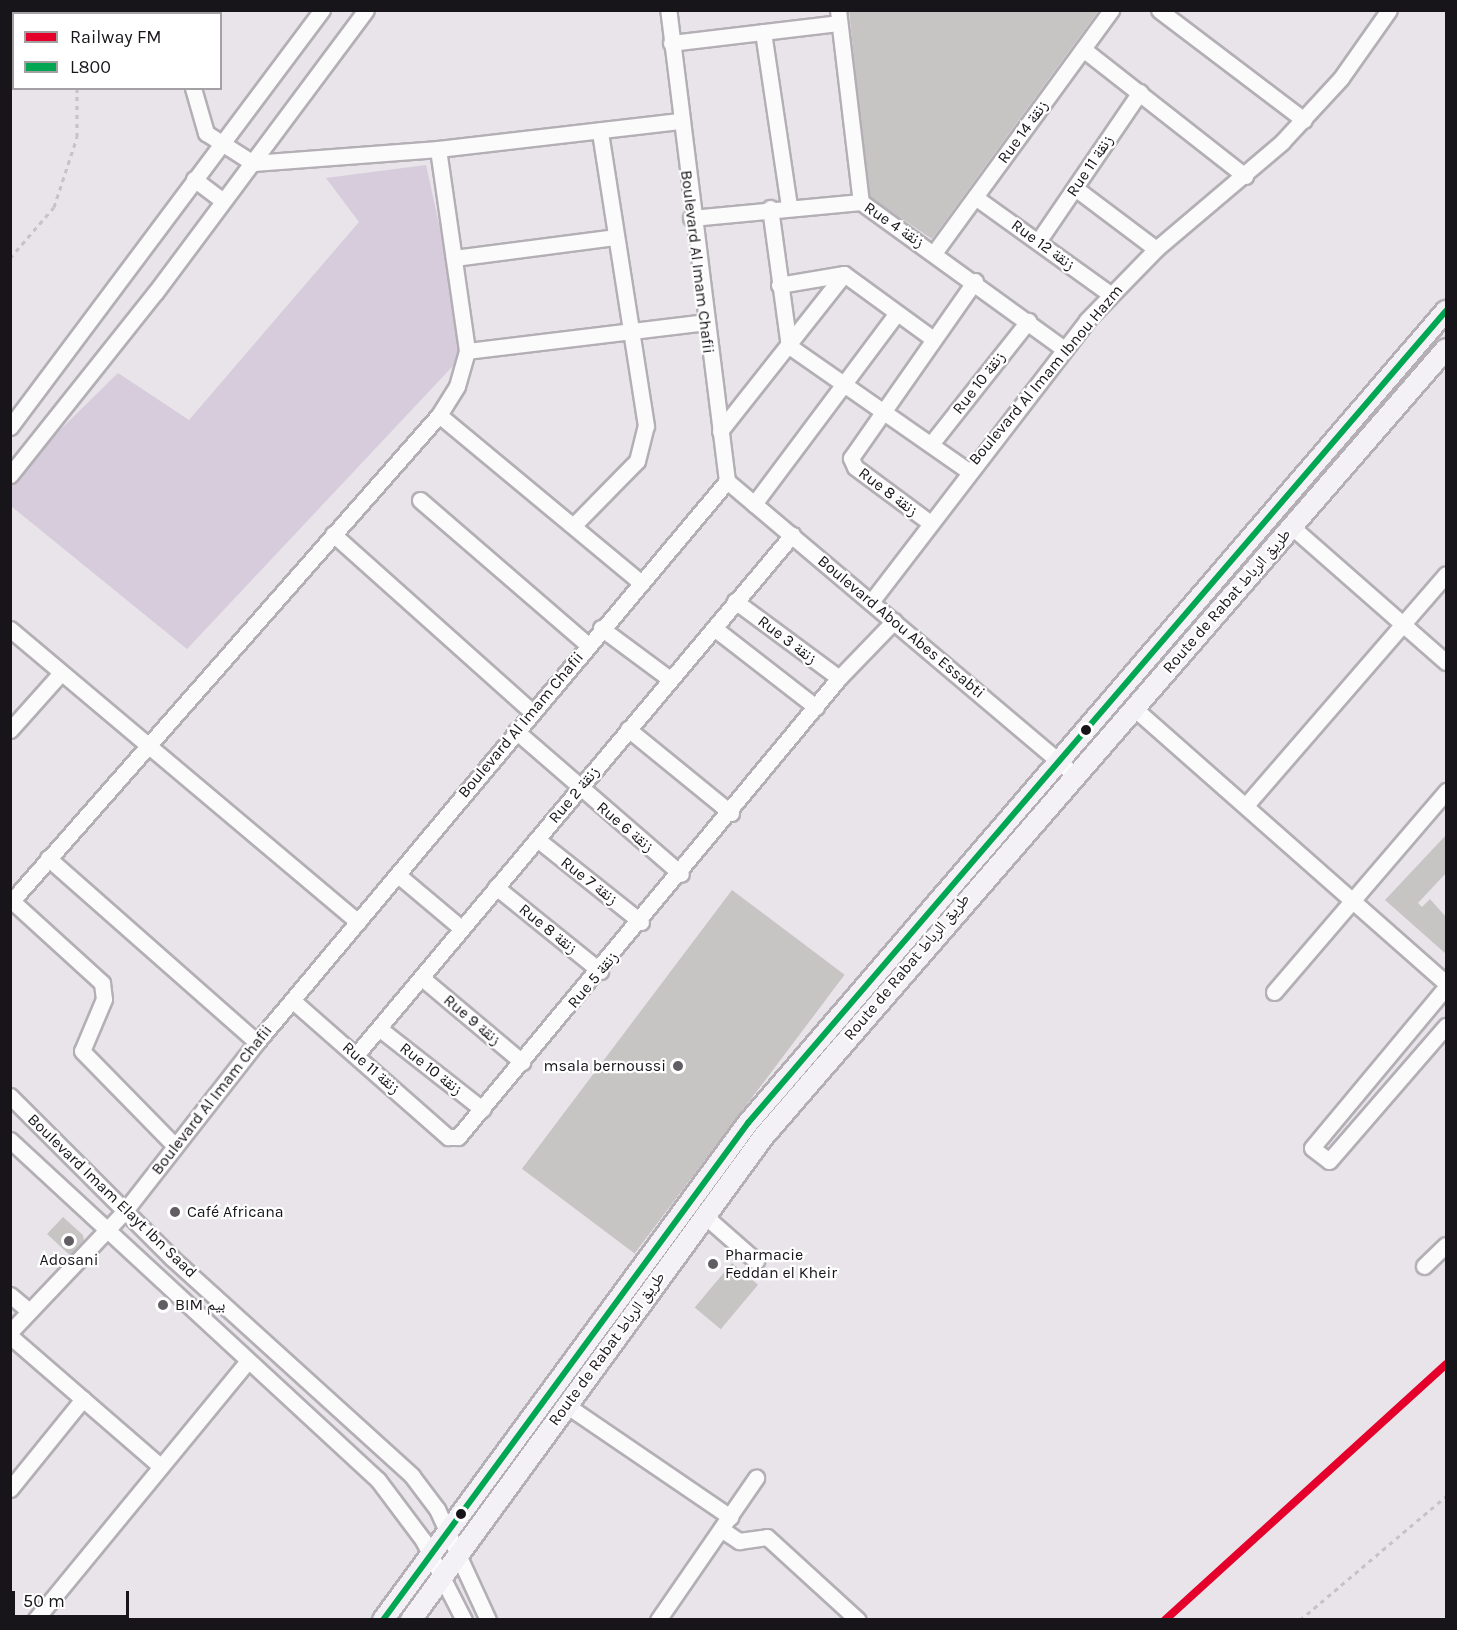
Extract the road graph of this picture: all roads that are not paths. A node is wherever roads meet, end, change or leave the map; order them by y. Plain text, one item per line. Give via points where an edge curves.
1 (322, 10) edge
2 (366, 10) edge
3 (668, 10) edge
4 (1111, 10) edge
5 (1389, 10) edge
6 (1168, 13) edge
7 (839, 17) edge
8 (763, 32) junction
9 (671, 42) junction
10 (1083, 49) junction
11 (193, 90) edge
12 (1140, 92) junction
13 (1304, 120) junction
14 (679, 121) junction
15 (600, 131) junction
16 (220, 144) junction
17 (438, 149) junction
18 (253, 163) junction
19 (1245, 176) junction
20 (194, 179) junction
21 (1075, 188) junction
22 (975, 197) junction
23 (223, 201) junction
24 (861, 202) junction
25 (789, 206) junction
26 (770, 208) junction
27 (691, 218) junction
28 (615, 237) junction
29 (1039, 240) junction
30 (1156, 249) junction
31 (934, 253) junction
32 (454, 258) junction
33 (844, 274) junction
34 (975, 281) junction
35 (779, 285) junction
36 (1110, 294) junction
37 (1446, 311) edge
38 (896, 314) junction
39 (1028, 321) junction
40 (705, 322) junction
41 (629, 331) junction
42 (933, 339) junction
43 (789, 346) junction
44 (1064, 349) junction
45 (1446, 350) edge
46 (467, 351) junction
47 (845, 387) junction
48 (884, 411) junction
49 (438, 415) junction
50 (10, 427) edge
51 (720, 431) junction
52 (931, 444) junction
53 (967, 470) junction
54 (10, 475) edge
55 (727, 481) junction
56 (420, 500) dead end
57 (754, 504) junction
58 (929, 522) junction
59 (574, 525) junction
60 (1292, 526) junction
61 (333, 534) junction
62 (792, 535) junction
63 (1446, 574) edge
64 (640, 582) junction
65 (735, 601) junction
66 (871, 602) junction
67 (894, 621) junction
68 (1403, 624) junction
69 (602, 628) junction
70 (714, 628) junction
71 (10, 629) edge
72 (587, 644) junction
73 (1446, 662) edge
74 (61, 673) junction
75 (839, 678) junction
76 (670, 679) junction
77 (816, 707) junction
78 (1135, 709) junction
79 (532, 712) junction
80 (628, 729) junction
81 (10, 730) edge
82 (516, 731) junction
83 (147, 746) junction
84 (1057, 759) junction
85 (1074, 774) junction
86 (579, 789) junction
87 (1446, 791) edge
88 (1247, 804) junction
89 (731, 813) junction
90 (537, 839) junction
91 (48, 858) junction
92 (681, 874) junction
93 (398, 875) junction
94 (496, 887) junction
95 (1352, 899) junction
96 (11, 902) edge
97 (358, 922) junction
98 (641, 922) junction
99 (461, 928) junction
100 (600, 971) junction
101 (422, 978) junction
102 (1446, 985) edge
103 (1274, 992) dead end
104 (292, 1000) junction
105 (1446, 1026) edge
106 (380, 1029) junction
107 (257, 1042) junction
108 (356, 1055) junction
109 (522, 1062) junction
110 (1371, 1077) junction
111 (1390, 1092) junction
112 (10, 1096) edge
113 (482, 1109) junction
114 (448, 1137) joint
115 (10, 1140) edge
116 (175, 1146) junction
117 (124, 1212) junction
118 (705, 1216) junction
119 (105, 1232) junction
120 (1446, 1245) edge
121 (756, 1261) dead end
122 (1424, 1266) dead end
123 (10, 1295) edge
124 (28, 1311) junction
125 (10, 1332) edge
126 (10, 1336) edge
127 (246, 1362) junction
128 (82, 1399) junction
129 (566, 1405) junction
130 (160, 1466) junction
131 (756, 1478) dead end
132 (10, 1489) edge
133 (726, 1523) junction
134 (447, 1530) junction
135 (430, 1554) junction
136 (459, 1554) junction
137 (442, 1577) junction
138 (35, 1620) edge
139 (383, 1620) edge
140 (411, 1620) edge
141 (464, 1620) edge
142 (488, 1620) edge
143 (658, 1620) edge
144 (858, 1620) edge

1 - 16 street
2 - 18 street
3 - 9 street, Boulevard Al Imam Chafii
4 - 10 street, Rue 14 زنقة
5 - 13 street, Boulevard Al Imam Ibnou Hazm
6 - 13 street
7 - 8 street
7 - 24 street
8 - 9 street
8 - 25 street
9 - 14 street, Boulevard Al Imam Chafii
10 - 12 street
10 - 22 street, Rue 14 زنقة
11 - 16 street via 200,125
12 - 19 street
12 - 21 street, Rue 11 زنقة
13 - 19 street, Boulevard Al Imam Ibnou Hazm
14 - 15 street
14 - 27 street, Boulevard Al Imam Chafii
15 - 17 street
15 - 28 street
16 - 18 street
16 - 20 street
17 - 18 street
17 - 32 street
18 - 23 street
19 - 30 street, Boulevard Al Imam Ibnou Hazm
20 - 23 street
20 - 50 street
21 - 29 street, Rue 11 زنقة
21 - 30 street
22 - 29 street, Rue 12 زنقة
22 - 31 street, Rue 14 زنقة
23 - 54 street
24 - 25 street, Rue 4 زنقة
24 - 31 street, Rue 4 زنقة
25 - 26 street, Rue 4 زنقة
26 - 27 street, Rue 4 زنقة
26 - 35 street
27 - 40 street, Boulevard Al Imam Chafii
28 - 32 street
28 - 41 street
29 - 36 street, Rue 12 زنقة
30 - 36 street, Boulevard Al Imam Ibnou Hazm
31 - 34 street, Rue 4 زنقة
32 - 46 street
33 - 35 street
33 - 38 street
33 - 43 street
34 - 39 street, Rue 4 زنقة
34 - 42 street
35 - 43 street
36 - 44 street, Boulevard Al Imam Ibnou Hazm
37 - 84 main road, Route de Rabat طريق الرباط
38 - 42 street
38 - 47 street
39 - 44 street, Rue 4 زنقة
39 - 52 street, Rue 10 زنقة
40 - 41 street
40 - 51 street, Boulevard Al Imam Chafii
41 - 46 street
41 - 59 street via 646,426 644,443 637,461
42 - 48 street
43 - 47 street
43 - 51 street
44 - 53 street, Boulevard Al Imam Ibnou Hazm
45 - 60 main road, Route de Rabat طريق الرباط
46 - 49 street via 457,386
47 - 48 street
47 - 57 street
48 - 52 street
48 - 58 street, Rue 8 زنقة via 851,458 855,467
49 - 59 street
49 - 61 street
51 - 55 street, Boulevard Al Imam Chafii
52 - 53 street
53 - 58 street, Boulevard Al Imam Ibnou Hazm
55 - 57 street, Boulevard Abou Abes Essabti
55 - 64 street, Boulevard Al Imam Chafii
56 - 72 street
57 - 62 street, Boulevard Abou Abes Essabti
58 - 66 street, Boulevard Al Imam Ibnou Hazm
59 - 64 street
60 - 68 street
60 - 78 main road, Route de Rabat طريق الرباط
61 - 79 street
61 - 83 street
62 - 65 street, Rue 2 زنقة
62 - 66 street, Boulevard Abou Abes Essabti
63 - 68 street
64 - 69 street, Boulevard Al Imam Chafii
65 - 70 street, Rue 2 زنقة
65 - 75 street, Rue 3 زنقة
66 - 67 street, Boulevard Abou Abes Essabti
67 - 75 street, Rue 5 زنقة
67 - 84 street, Boulevard Abou Abes Essabti
68 - 73 street
68 - 88 street
69 - 72 street, Boulevard Al Imam Chafii
69 - 76 street
70 - 76 street, Rue 2 زنقة
70 - 77 street
71 - 74 street
72 - 79 street, Boulevard Al Imam Chafii
74 - 81 street
74 - 83 street
75 - 77 street, Rue 5 زنقة
76 - 80 street, Rue 2 زنقة
77 - 89 street, Rue 5 زنقة
78 - 85 main road, Route de Rabat طريق الرباط
78 - 88 street
79 - 82 street, Boulevard Al Imam Chafii
80 - 86 street, Rue 2 زنقة
80 - 89 street
82 - 86 street, Rue 6 زنقة
82 - 93 street, Boulevard Al Imam Chafii
83 - 91 street
83 - 97 street
84 - 85 street, Boulevard Abou Abes Essabti
84 - 134 main road, Route de Rabat طريق الرباط via 748,1124
85 - 118 main road, Route de Rabat طريق الرباط via 764,1136
86 - 90 street, Rue 2 زنقة
86 - 92 street, Rue 6 زنقة
87 - 95 street
88 - 95 street
89 - 92 street, Rue 5 زنقة
90 - 94 street, Rue 2 زنقة
90 - 98 street, Rue 7 زنقة
91 - 96 street
91 - 107 street
92 - 98 street, Rue 5 زنقة
93 - 97 street, Boulevard Al Imam Chafii
93 - 99 street
94 - 99 street, Rue 2 زنقة
94 - 100 street, Rue 8 زنقة
95 - 102 street
95 - 103 street
96 - 116 street via 102,983 104,999 82,1051
97 - 104 street, Boulevard Al Imam Chafii
98 - 100 street, Rue 5 زنقة
99 - 101 street, Rue 2 زنقة
100 - 109 street, Rue 5 زنقة
101 - 106 street, Rue 2 زنقة
101 - 109 street, Rue 9 زنقة
102 - 110 street
104 - 107 street, Boulevard Al Imam Chafii
104 - 108 street, Rue 11 زنقة
105 - 111 street
106 - 108 street, Rue 2 زنقة
106 - 113 street, Rue 10 زنقة
107 - 116 street, Boulevard Al Imam Chafii
108 - 114 street, Rue 11 زنقة
109 - 113 street, Rue 5 زنقة
110 - 111 street
110 - 111 street via 1312,1148 1329,1161
112 - 117 street, Boulevard Imam Elayt Ibn Saad
113 - 114 street, Rue 5 زنقة via 458,1137
115 - 119 street, Boulevard Imam Elayt Ibn Saad
116 - 117 street, Boulevard Al Imam Chafii
117 - 119 street, Boulevard Al Imam Chafii
117 - 134 street, Boulevard Imam Elayt Ibn Saad via 397,1460
118 - 121 street
118 - 129 main road, Route de Rabat طريق الرباط
119 - 124 street, Boulevard Al Imam Chafii
119 - 127 street, Boulevard Imam Elayt Ibn Saad
120 - 122 street
123 - 124 street
124 - 125 street, Boulevard Al Imam Chafii
126 - 128 street
127 - 130 street
127 - 135 street, Boulevard Imam Elayt Ibn Saad via 378,1480
128 - 130 street
128 - 132 street
129 - 133 street
129 - 136 main road, Route de Rabat طريق الرباط
130 - 138 street
131 - 133 street
133 - 143 street
133 - 144 street via 740,1541 767,1537
134 - 135 main road, Route de Rabat طريق الرباط
134 - 136 street, Boulevard Imam Elayt Ibn Saad
135 - 137 street, Boulevard Imam Elayt Ibn Saad
135 - 139 main road, Route de Rabat طريق الرباط
136 - 137 main road, Route de Rabat طريق الرباط
136 - 142 street, Boulevard Imam Elayt Ibn Saad
137 - 140 main road, Route de Rabat طريق الرباط
137 - 141 street, Boulevard Imam Elayt Ibn Saad

